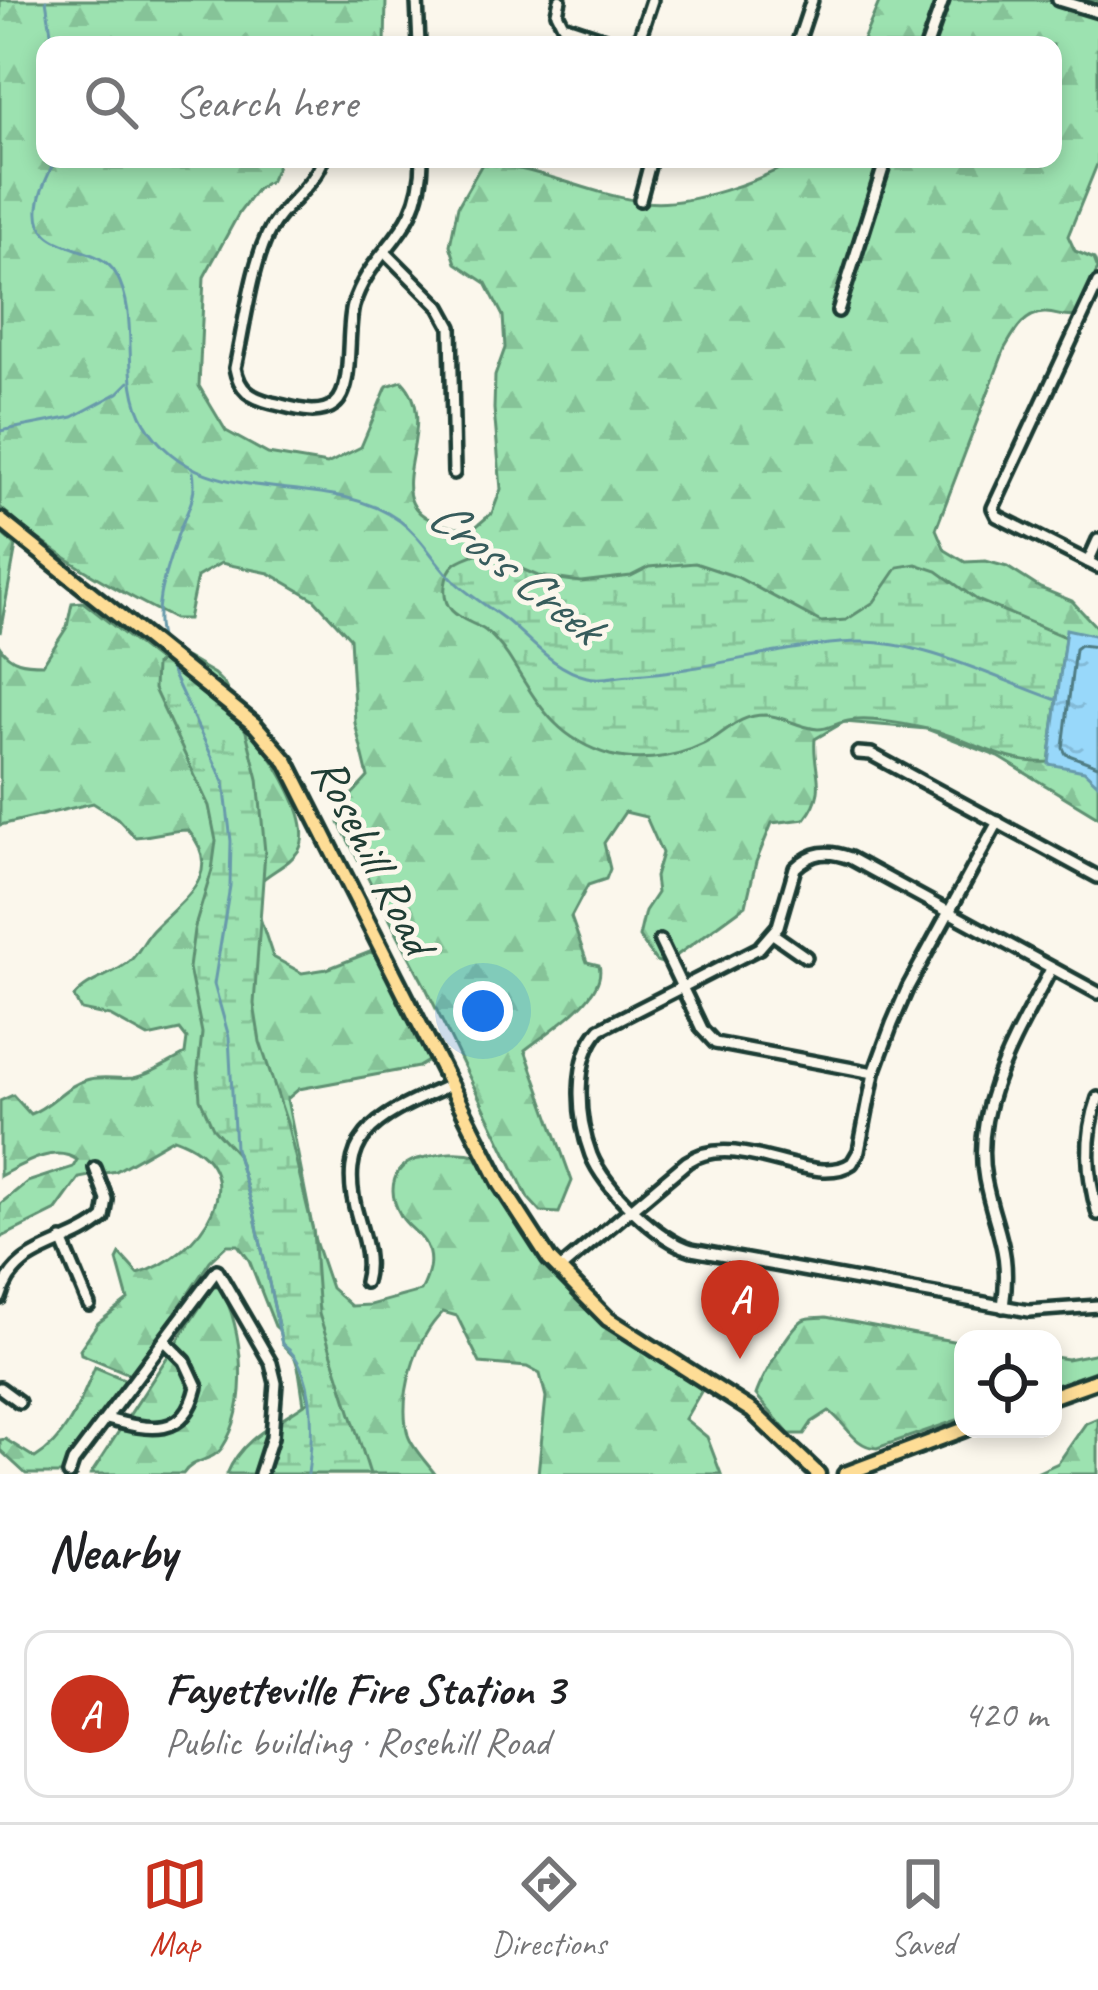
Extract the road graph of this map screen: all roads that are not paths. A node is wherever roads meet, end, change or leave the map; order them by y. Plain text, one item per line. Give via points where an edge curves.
1 (417, 0) edge
2 (560, 0) edge
3 (652, 0) edge
4 (812, 0) edge
5 (943, 0) edge
6 (1058, 0) edge
7 (1098, 12) edge
8 (418, 36) edge
9 (596, 36) edge
10 (640, 36) edge
11 (800, 36) edge
12 (930, 36) edge
13 (319, 168) edge
14 (420, 168) edge
15 (649, 168) edge
16 (883, 168) edge
17 (640, 200) dead end
18 (386, 253) junction
19 (1098, 283) edge
20 (838, 311) dead end
21 (454, 473) dead end
22 (0, 520) edge
23 (1098, 540) edge
24 (1093, 564) edge
25 (858, 753) dead end
26 (998, 822) junction
27 (1098, 878) edge
28 (949, 912) junction
29 (773, 934) junction
30 (660, 941) dead end
31 (806, 957) dead end
32 (1051, 969) junction
33 (682, 988) junction
34 (1098, 994) edge
35 (874, 1073) junction
36 (450, 1084) junction
37 (1098, 1098) edge
38 (95, 1168) dead end
39 (632, 1208) junction
40 (1098, 1214) edge
41 (62, 1240) junction
42 (559, 1270) junction
43 (364, 1282) dead end
44 (0, 1298) edge
45 (89, 1304) dead end
46 (1003, 1306) junction
47 (1098, 1306) edge
48 (165, 1342) junction
49 (1098, 1379) edge
50 (0, 1388) edge
51 (1062, 1393) edge
52 (19, 1402) dead end
53 (107, 1419) junction
54 (954, 1433) edge
55 (69, 1474) edge
56 (260, 1474) edge
57 (818, 1474) edge
58 (844, 1474) edge

1 - 8 street
2 - 9 street via 563,25
3 - 10 street
4 - 11 street
5 - 12 street
6 - 7 street
13 - 18 street via 262,246 236,368 244,390 311,411 337,402 346,386 353,308
14 - 18 street via 414,207
15 - 17 street
16 - 20 street
18 - 21 street via 451,327
19 - 24 street via 994,512
22 - 36 main road, Rosehill Road via 276,747
23 - 24 street
25 - 26 street
26 - 27 street
26 - 28 street
28 - 29 street via 828,852 795,868
28 - 32 street
28 - 35 street
29 - 31 street
29 - 33 street via 744,959
30 - 33 street
32 - 34 street
32 - 46 street via 985,1124 985,1180 1006,1256
33 - 35 street via 704,1033 719,1045
33 - 39 street via 600,1029 579,1070 591,1155
35 - 39 street via 859,1151 844,1168 712,1150
36 - 42 main road, Rosehill Road via 501,1185
36 - 43 street via 370,1128 351,1157
37 - 40 street via 1088,1153
38 - 41 street via 106,1214
39 - 42 street
39 - 46 street via 662,1238 692,1250
41 - 44 street via 16,1266
41 - 45 street
42 - 57 main road, Rosehill Road via 608,1318 759,1416
46 - 47 street
48 - 53 street
48 - 53 street via 197,1387 187,1416 161,1426
48 - 56 street via 219,1271 272,1363 272,1437
49 - 51 main road
50 - 52 street
53 - 55 street
54 - 58 main road

